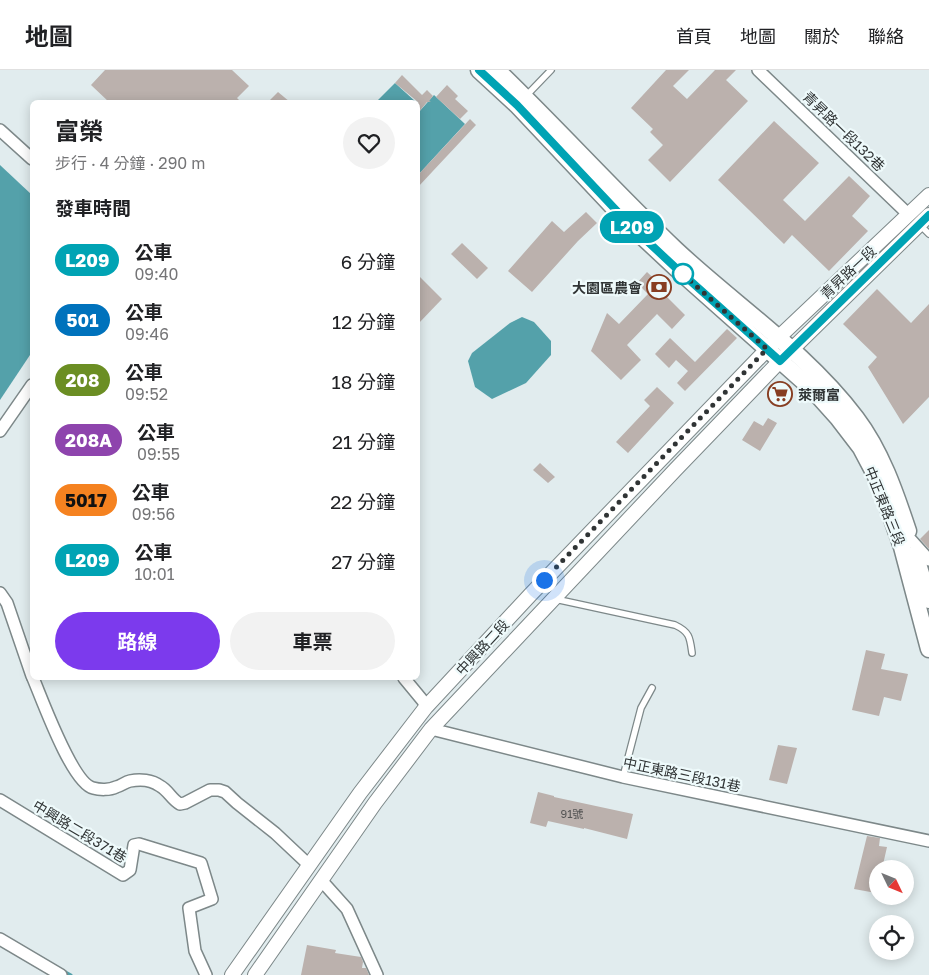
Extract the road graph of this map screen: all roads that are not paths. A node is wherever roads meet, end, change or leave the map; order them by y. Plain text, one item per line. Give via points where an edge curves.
1 (479, 70) edge
2 (497, 70) edge
3 (551, 70) edge
4 (758, 70) edge
5 (521, 101) junction
6 (0, 130) edge
7 (30, 157) edge
8 (929, 195) edge
9 (908, 214) junction
10 (926, 225) edge
11 (779, 337) junction
12 (767, 349) junction
13 (785, 355) junction
14 (30, 388) edge
15 (0, 431) edge
16 (679, 441) junction
17 (691, 453) junction
18 (910, 539) junction
19 (929, 560) edge
20 (0, 593) edge
21 (555, 599) junction
22 (929, 600) edge
23 (929, 649) edge
24 (692, 653) dead end
25 (30, 669) edge
26 (34, 680) edge
27 (406, 680) edge
28 (652, 688) dead end
29 (426, 707) junction
30 (431, 729) junction
31 (623, 777) junction
32 (0, 800) edge
33 (929, 842) edge
34 (309, 865) junction
35 (321, 880) junction
36 (0, 939) edge
37 (61, 975) edge
38 (206, 975) edge
39 (232, 975) edge
40 (255, 975) edge
41 (377, 975) edge

1 - 5 main road, 中正東路三段
2 - 5 main road, 中正東路三段
3 - 5 lane
4 - 9 street, 青昇路一段132巷
5 - 11 main road, 中正東路三段 via 690,263
5 - 12 main road, 中正東路三段 via 631,226
6 - 7 street
8 - 9 street, 青昇路一段
9 - 10 street
9 - 11 street, 青昇路一段
10 - 13 street, 青昇路一段
11 - 12 street, 青昇路一段
11 - 13 main road, 中正東路三段
12 - 13 main road, 中正東路三段
12 - 16 street, 中興路二段
13 - 17 street, 中興路二段
13 - 18 main road, 中正東路三段 via 831,387 857,419 880,458 898,499
13 - 23 main road, 中正東路三段 via 861,448 878,482 902,547
14 - 15 street
16 - 17 street
16 - 29 street, 中興路二段
17 - 21 street, 中興路二段
18 - 19 street
18 - 22 main road, 中正東路三段
20 - 25 street
21 - 24 lane via 675,625 685,630 690,638
21 - 30 street, 中興路二段
26 - 34 street via 56,735 83,781 92,788 116,788 129,781 148,780 162,786 180,804 210,790 225,792 276,833
27 - 29 street
28 - 31 lane via 641,708
29 - 30 street
29 - 34 street, 中興路二段
30 - 31 street, 中正東路三段131巷
30 - 35 street, 中興路二段
31 - 33 street, 中正東路三段131巷
32 - 38 street, 中興路二段371巷 via 123,875 130,870 134,845 139,844 201,863 212,899 189,908 195,951
34 - 35 street
34 - 39 street, 中興路二段
35 - 40 street, 中興路二段
35 - 41 street via 347,909
36 - 37 street

